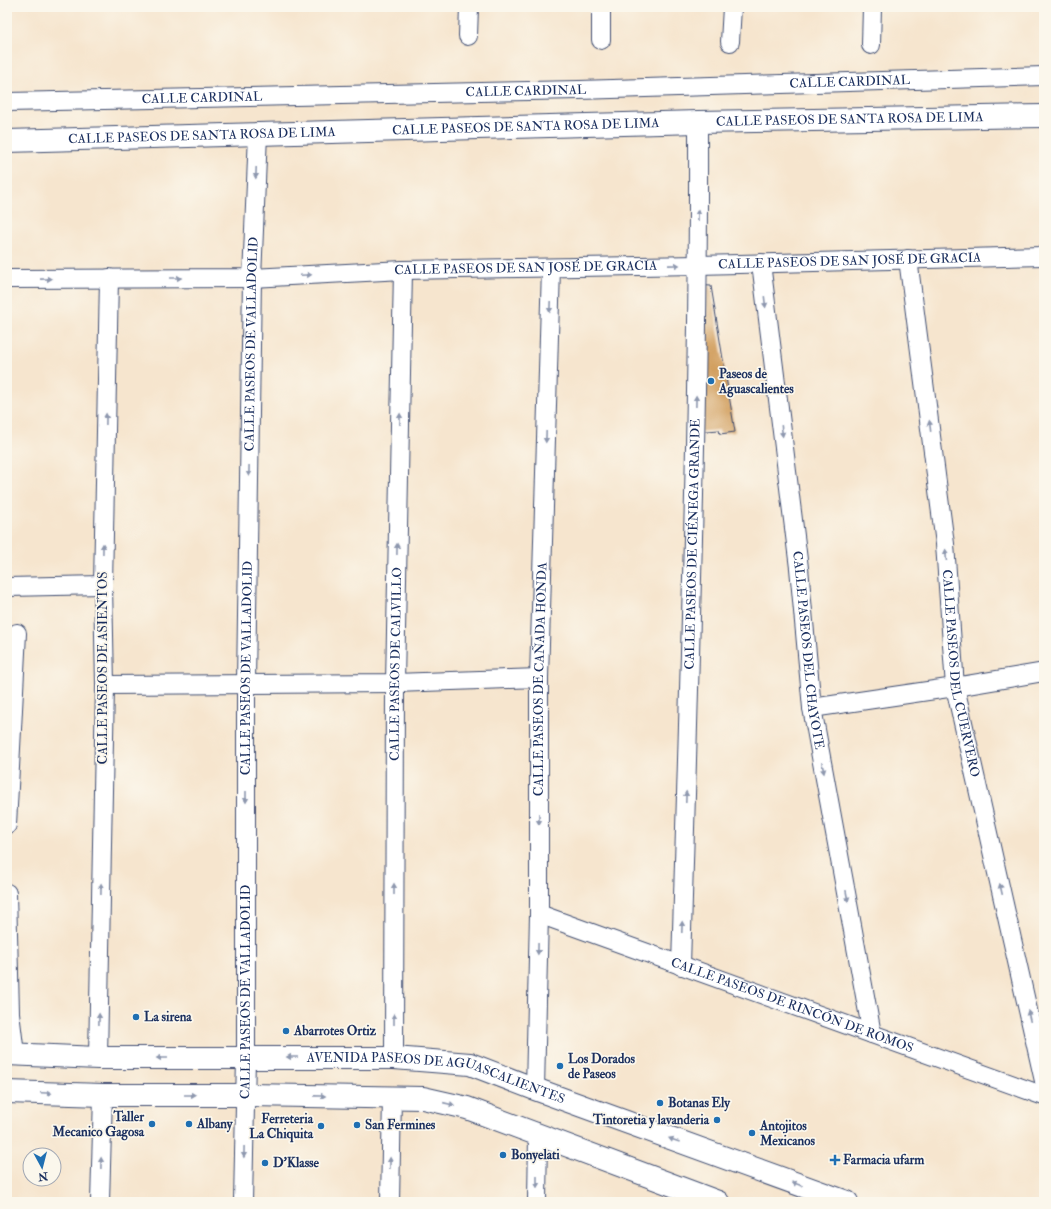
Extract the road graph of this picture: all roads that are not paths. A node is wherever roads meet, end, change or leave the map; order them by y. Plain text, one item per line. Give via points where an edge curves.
1 (469, 7) edge
2 (601, 7) edge
3 (732, 7) edge
4 (872, 7) edge
5 (468, 36) dead end
6 (601, 40) dead end
7 (730, 42) dead end
8 (871, 45) dead end
9 (1044, 76) edge
10 (7, 102) edge
11 (1044, 116) edge
12 (698, 122) junction
13 (258, 134) junction
14 (7, 141) edge
15 (1044, 256) edge
16 (908, 259) junction
17 (760, 263) junction
18 (698, 265) junction
19 (551, 268) junction
20 (403, 270) junction
21 (109, 278) junction
22 (252, 278) junction
23 (7, 279) edge
24 (102, 585) junction
25 (7, 586) edge
26 (17, 633) dead end
27 (1044, 672) edge
28 (539, 678) junction
29 (246, 683) junction
30 (395, 683) junction
31 (105, 685) junction
32 (955, 687) junction
33 (812, 708) junction
34 (7, 825) edge
35 (7, 893) edge
36 (539, 914) junction
37 (7, 961) edge
38 (681, 966) junction
39 (872, 1034) junction
40 (11, 1054) edge
41 (246, 1057) junction
42 (98, 1058) junction
43 (394, 1058) junction
44 (1044, 1082) edge
45 (535, 1090) junction
46 (7, 1092) edge
47 (103, 1095) junction
48 (245, 1095) junction
49 (392, 1096) junction
50 (1044, 1096) edge
51 (538, 1134) junction
52 (100, 1202) edge
53 (243, 1202) edge
54 (390, 1202) edge
55 (537, 1202) edge
56 (718, 1202) edge
57 (847, 1202) edge

1 - 5 street
2 - 6 street
3 - 7 street
4 - 8 street
9 - 10 street, CALLE CARDINAL
11 - 12 street, CALLE PASEOS DE SANTA ROSA DE LIMA
12 - 13 street, CALLE PASEOS DE SANTA ROSA DE LIMA
18 -> 12 street, CALLE PASEOS DE CIÉNEGA GRANDE
13 - 14 street, CALLE PASEOS DE SANTA ROSA DE LIMA
13 -> 22 street, CALLE PASEOS DE VALLADOLID
15 - 16 street, CALLE PASEOS DE SAN JOSÉ DE GRACIA
16 - 17 street, CALLE PASEOS DE SAN JOSÉ DE GRACIA
32 -> 16 street, CALLE PASEOS DEL CUERVERO via 945,544
17 - 18 street, CALLE PASEOS DE SAN JOSÉ DE GRACIA
17 -> 33 street, CALLE PASEOS DEL CHAYOTE via 799,568
19 -> 18 street, CALLE PASEOS DE SAN JOSÉ DE GRACIA
38 -> 18 street, CALLE PASEOS DE CIÉNEGA GRANDE
19 - 20 street, CALLE PASEOS DE SAN JOSÉ DE GRACIA
19 -> 28 street, CALLE PASEOS DE CAÑADA HONDA
22 -> 20 street, CALLE PASEOS DE SAN JOSÉ DE GRACIA
30 -> 20 street, CALLE PASEOS DE CALVILLO
21 -> 22 street, CALLE PASEOS DE SAN JOSÉ DE GRACIA
23 -> 21 street, CALLE PASEOS DE SAN JOSÉ DE GRACIA
24 -> 21 street, CALLE PASEOS DE ASIENTOS
22 -> 29 street, CALLE PASEOS DE VALLADOLID
24 - 25 street
24 - 31 street, CALLE PASEOS DE ASIENTOS
26 - 34 street
27 - 32 street
28 - 30 street
28 -> 36 street, CALLE PASEOS DE CAÑADA HONDA
29 - 30 street
29 - 31 street
29 -> 41 street, CALLE PASEOS DE VALLADOLID
43 -> 30 street, CALLE PASEOS DE CALVILLO
42 -> 31 street, CALLE PASEOS DE ASIENTOS
32 - 33 street
44 -> 32 street, CALLE PASEOS DEL CUERVERO
33 -> 39 street, CALLE PASEOS DEL CHAYOTE
35 - 37 street
36 - 38 street, CALLE PASEOS DE RINCÓN DE ROMOS
36 -> 45 street, CALLE PASEOS DE CAÑADA HONDA
37 - 40 street
38 - 39 street, CALLE PASEOS DE RINCÓN DE ROMOS
39 - 50 street, CALLE PASEOS DE RINCÓN DE ROMOS
40 - 42 street, AVENIDA PASEOS DE AGUASCALIENTES
41 -> 42 street, AVENIDA PASEOS DE AGUASCALIENTES
43 -> 41 street, AVENIDA PASEOS DE AGUASCALIENTES
41 - 48 street, CALLE PASEOS DE VALLADOLID
43 - 45 street, AVENIDA PASEOS DE AGUASCALIENTES via 470,1064
57 -> 45 street, AVENIDA PASEOS DE AGUASCALIENTES
46 -> 47 street, AVENIDA PASEOS DE AGUASCALIENTES
47 -> 48 street, AVENIDA PASEOS DE AGUASCALIENTES
52 -> 47 street
48 -> 49 street, AVENIDA PASEOS DE AGUASCALIENTES
48 -> 53 street, CALLE PASEOS DE VALLADOLID
49 -> 51 street, AVENIDA PASEOS DE AGUASCALIENTES via 423,1098 467,1108
54 -> 49 street
51 -> 55 street
51 - 56 street, AVENIDA PASEOS DE AGUASCALIENTES

